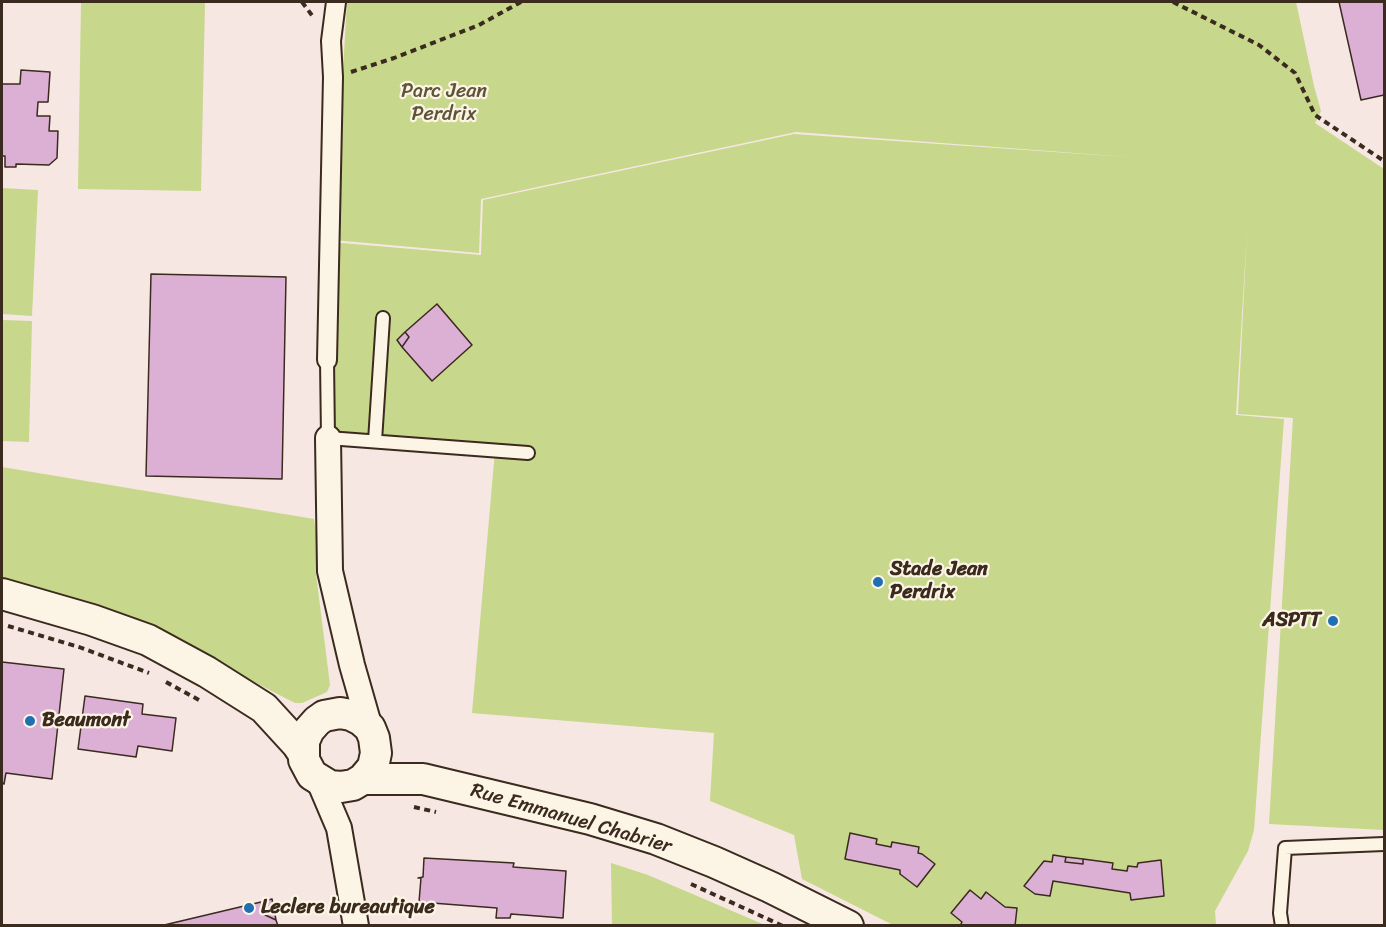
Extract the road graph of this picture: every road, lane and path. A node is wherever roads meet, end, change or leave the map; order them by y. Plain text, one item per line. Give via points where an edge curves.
1 (336, 2) edge
2 (521, 2) edge
3 (1173, 2) edge
4 (333, 77) junction
5 (1384, 161) edge
6 (383, 318) dead end
7 (327, 360) joint
8 (328, 438) junction
9 (375, 441) junction
10 (528, 453) dead end
11 (2, 594) edge
12 (2, 624) edge
13 (352, 665) junction
14 (204, 703) dead end
15 (264, 708) junction
16 (328, 717) junction
17 (372, 733) junction
18 (303, 753) junction
19 (423, 779) junction
20 (319, 781) junction
21 (358, 782) junction
22 (409, 806) dead end
23 (442, 813) dead end
24 (339, 828) junction
25 (1384, 844) edge
26 (688, 883) dead end
27 (831, 921) edge
28 (356, 926) edge
29 (783, 926) edge
30 (1282, 926) edge

1 - 4 street
2 - 4 path via 478,25
3 - 5 path via 1259,45 1295,73 1315,115
4 - 7 street
6 - 9 lane
7 - 8 lane
8 - 9 lane
8 - 13 street via 330,571
9 - 10 lane
11 - 15 street via 148,640
12 - 14 path via 146,672
13 - 16 street
13 - 17 street
15 - 16 street, Rue Emmanuel Chabrier
15 - 18 street
16 - 17 street, Rue Emmanuel Chabrier via 351,715
16 - 18 street via 309,730
17 - 19 street, Rue Emmanuel Chabrier
17 - 21 street via 376,753 373,767
18 - 20 street via 307,767
19 - 21 street, Rue Emmanuel Chabrier
19 - 27 street, Rue Emmanuel Chabrier via 656,839 723,866
20 - 21 street, Rue Emmanuel Chabrier via 341,787
20 - 24 street
21 - 24 street
22 - 23 path
24 - 28 street
25 - 30 lane via 1285,848
26 - 29 path

